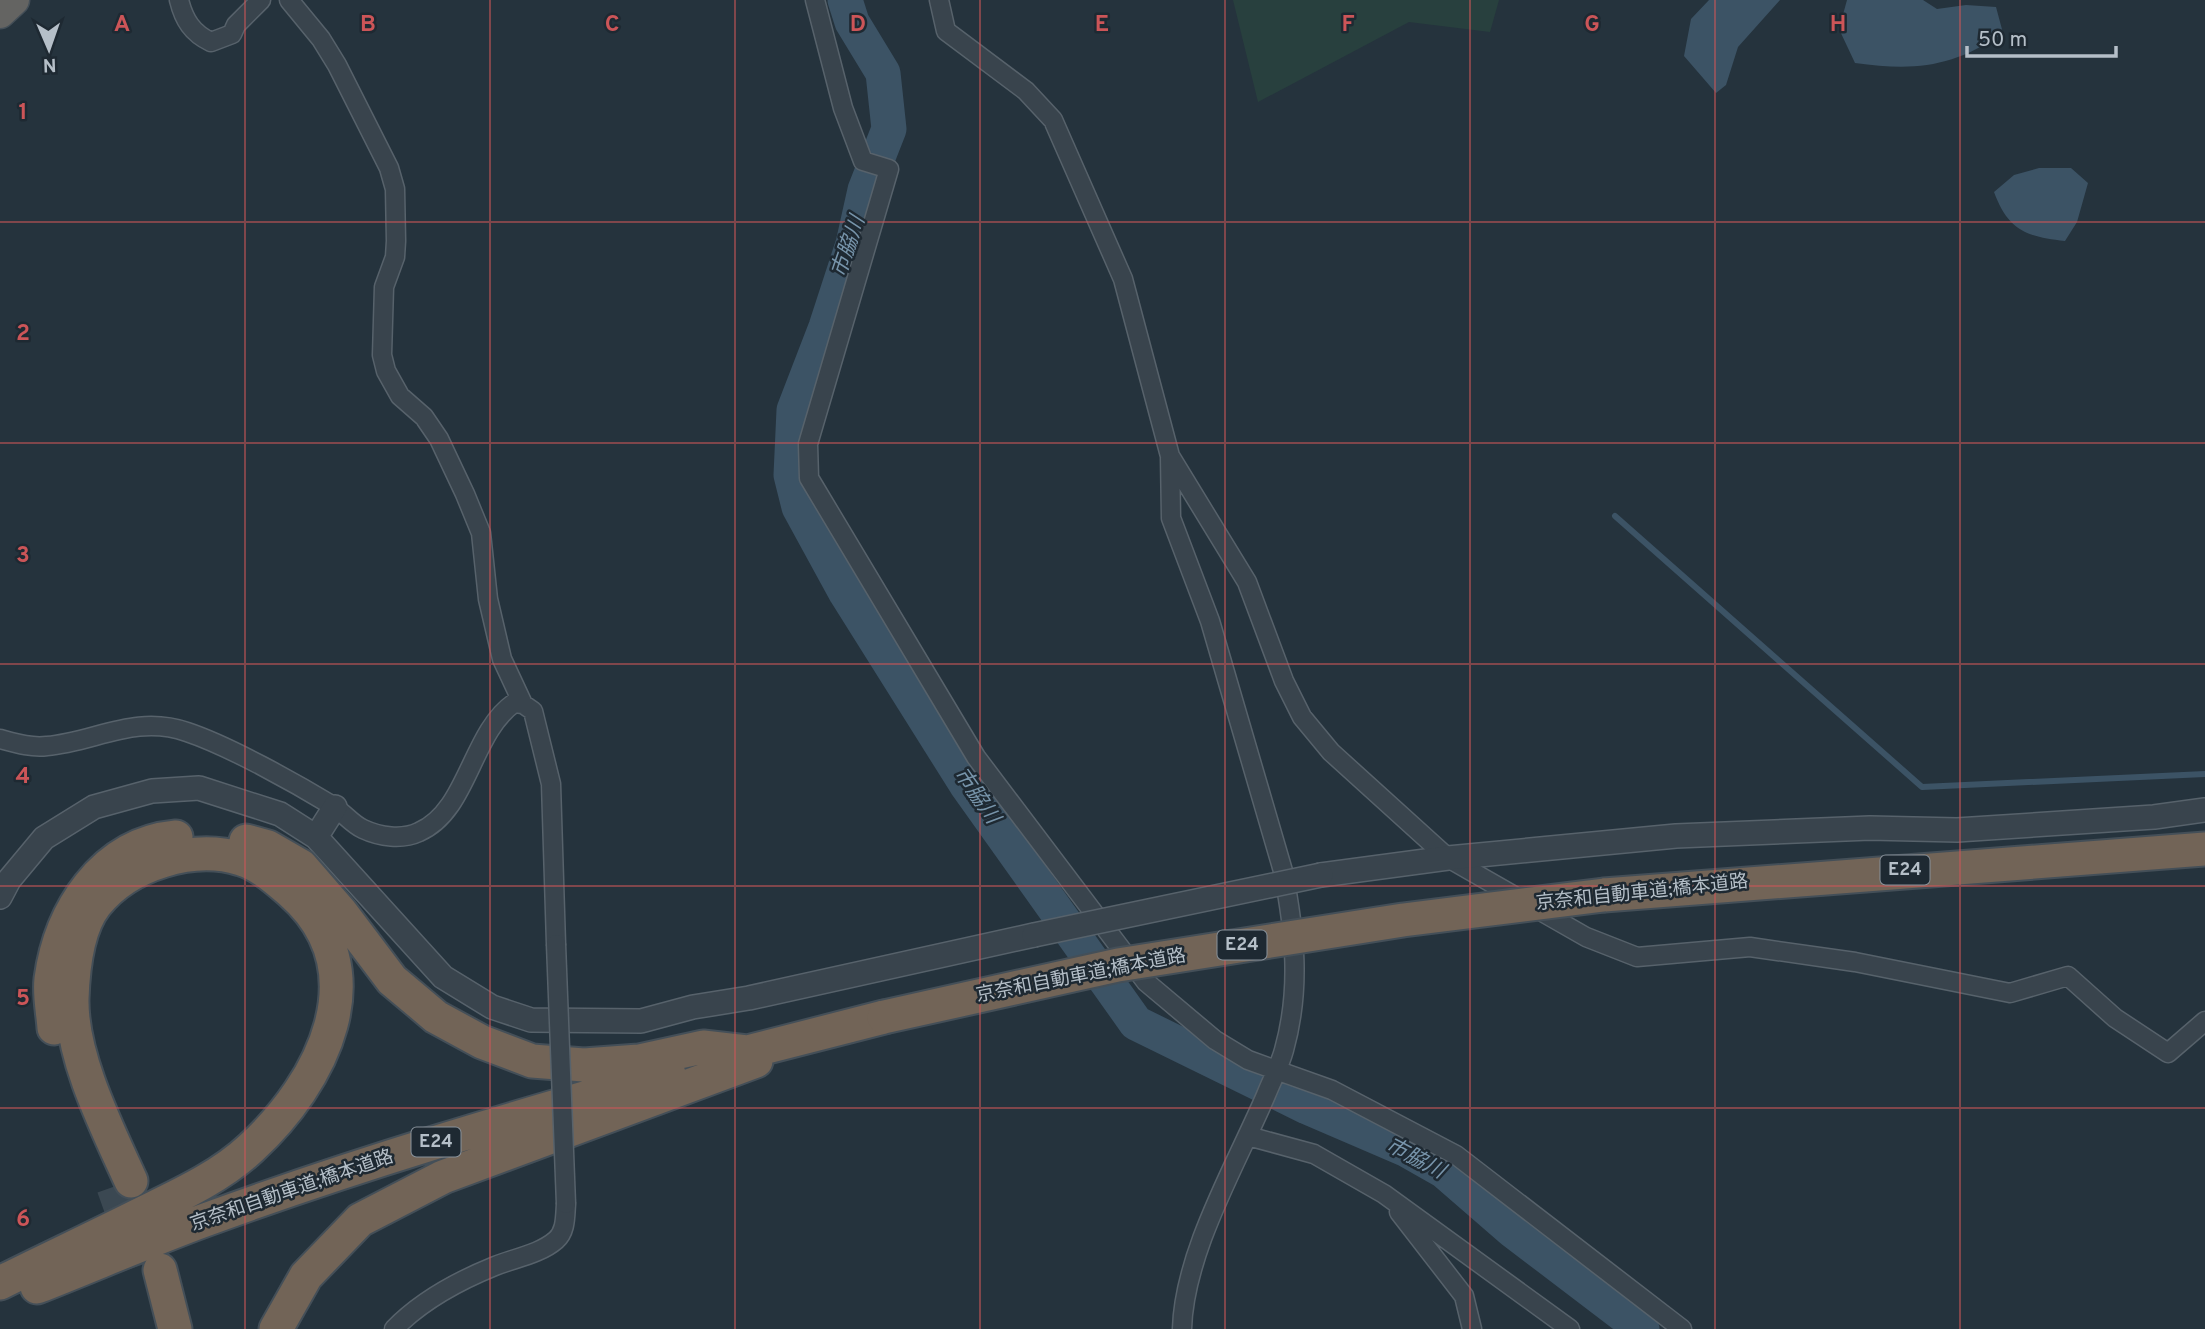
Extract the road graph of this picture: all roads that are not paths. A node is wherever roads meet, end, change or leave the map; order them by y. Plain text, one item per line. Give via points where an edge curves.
1 (14, 0) edge
2 (179, 0) edge
3 (261, 0) edge
4 (289, 0) edge
5 (815, 0) edge
6 (939, 0) edge
7 (0, 13) edge
8 (1170, 456) junction
9 (523, 704) junction
10 (0, 739) edge
11 (335, 807) junction
12 (2205, 810) edge
13 (316, 837) junction
14 (2205, 849) edge
15 (1448, 858) junction
16 (0, 897) edge
17 (2205, 1021) edge
18 (830, 1030) junction
19 (747, 1052) junction
20 (1276, 1070) junction
21 (1248, 1136) junction
22 (1384, 1194) junction
23 (0, 1283) edge
24 (0, 1304) edge
25 (157, 1329) edge
26 (175, 1329) edge
27 (276, 1329) edge
28 (394, 1329) edge
29 (1182, 1329) edge
30 (1472, 1329) edge
31 (1570, 1329) edge
32 (1682, 1329) edge

1 - 7 highway
2 - 3 street via 184,18 198,36 211,42 232,34
4 - 9 street via 337,65 389,168 395,188 396,241 384,287 382,355 386,371 400,396 424,417 439,439 469,503 481,533 488,599 502,659
5 - 20 street via 843,108 863,161 889,169 808,444 809,478 976,757 1146,982 1215,1040
6 - 8 street via 947,31 1026,91 1054,120 1123,279
8 - 15 street via 1247,582 1302,718 1331,752
8 - 20 street via 1171,517 1210,621 1291,909 1297,959 1294,1005
9 - 11 street via 514,703 501,712 434,824 416,834 391,837 362,828
9 - 28 street, bridge via 533,711 537,722 551,783 564,1226 558,1239 436,1294
10 - 11 street via 47,746 112,729 186,731
11 - 13 street
12 - 15 street via 1956,830 1870,828 1700,835
13 - 15 street, bridge via 443,977 492,1007 531,1020 641,1021 1321,875
13 - 16 street via 280,814 230,796 198,788 152,791 94,807 44,838
14 - 18 highway, 京奈和自動車道;橋本道路 / E24, bridge via 1604,895 1403,920 1132,963
15 - 17 street via 1586,937 1637,957 1750,947 2010,993 2068,976 2115,1018 2168,1054
18 - 19 highway, 京奈和自動車道;橋本道路 / E24
18 - 27 highway via 743,1067 443,1177 360,1220 306,1276
19 - 23 highway via 703,1047 639,1061 584,1065 532,1060 482,1042 436,1017 392,980 301,866 268,847 227,835 168,837 119,855 101,871 72,910 61,934 50,982 54,1030 68,1073 122,1184 79,1050 72,1000 78,944 96,905 121,883 152,865 192,853 242,859 275,878 304,904 328,943 335,974 327,1046 303,1090 248,1151 214,1175
19 - 24 highway, 京奈和自動車道;橋本道路 / E24 via 367,1164 205,1220
20 - 21 street
20 - 32 street via 1332,1090 1456,1155
21 - 22 street via 1314,1154
21 - 29 street via 1212,1213 1182,1303
22 - 30 street via 1464,1296
22 - 31 street
25 - 26 highway via 152,1272

